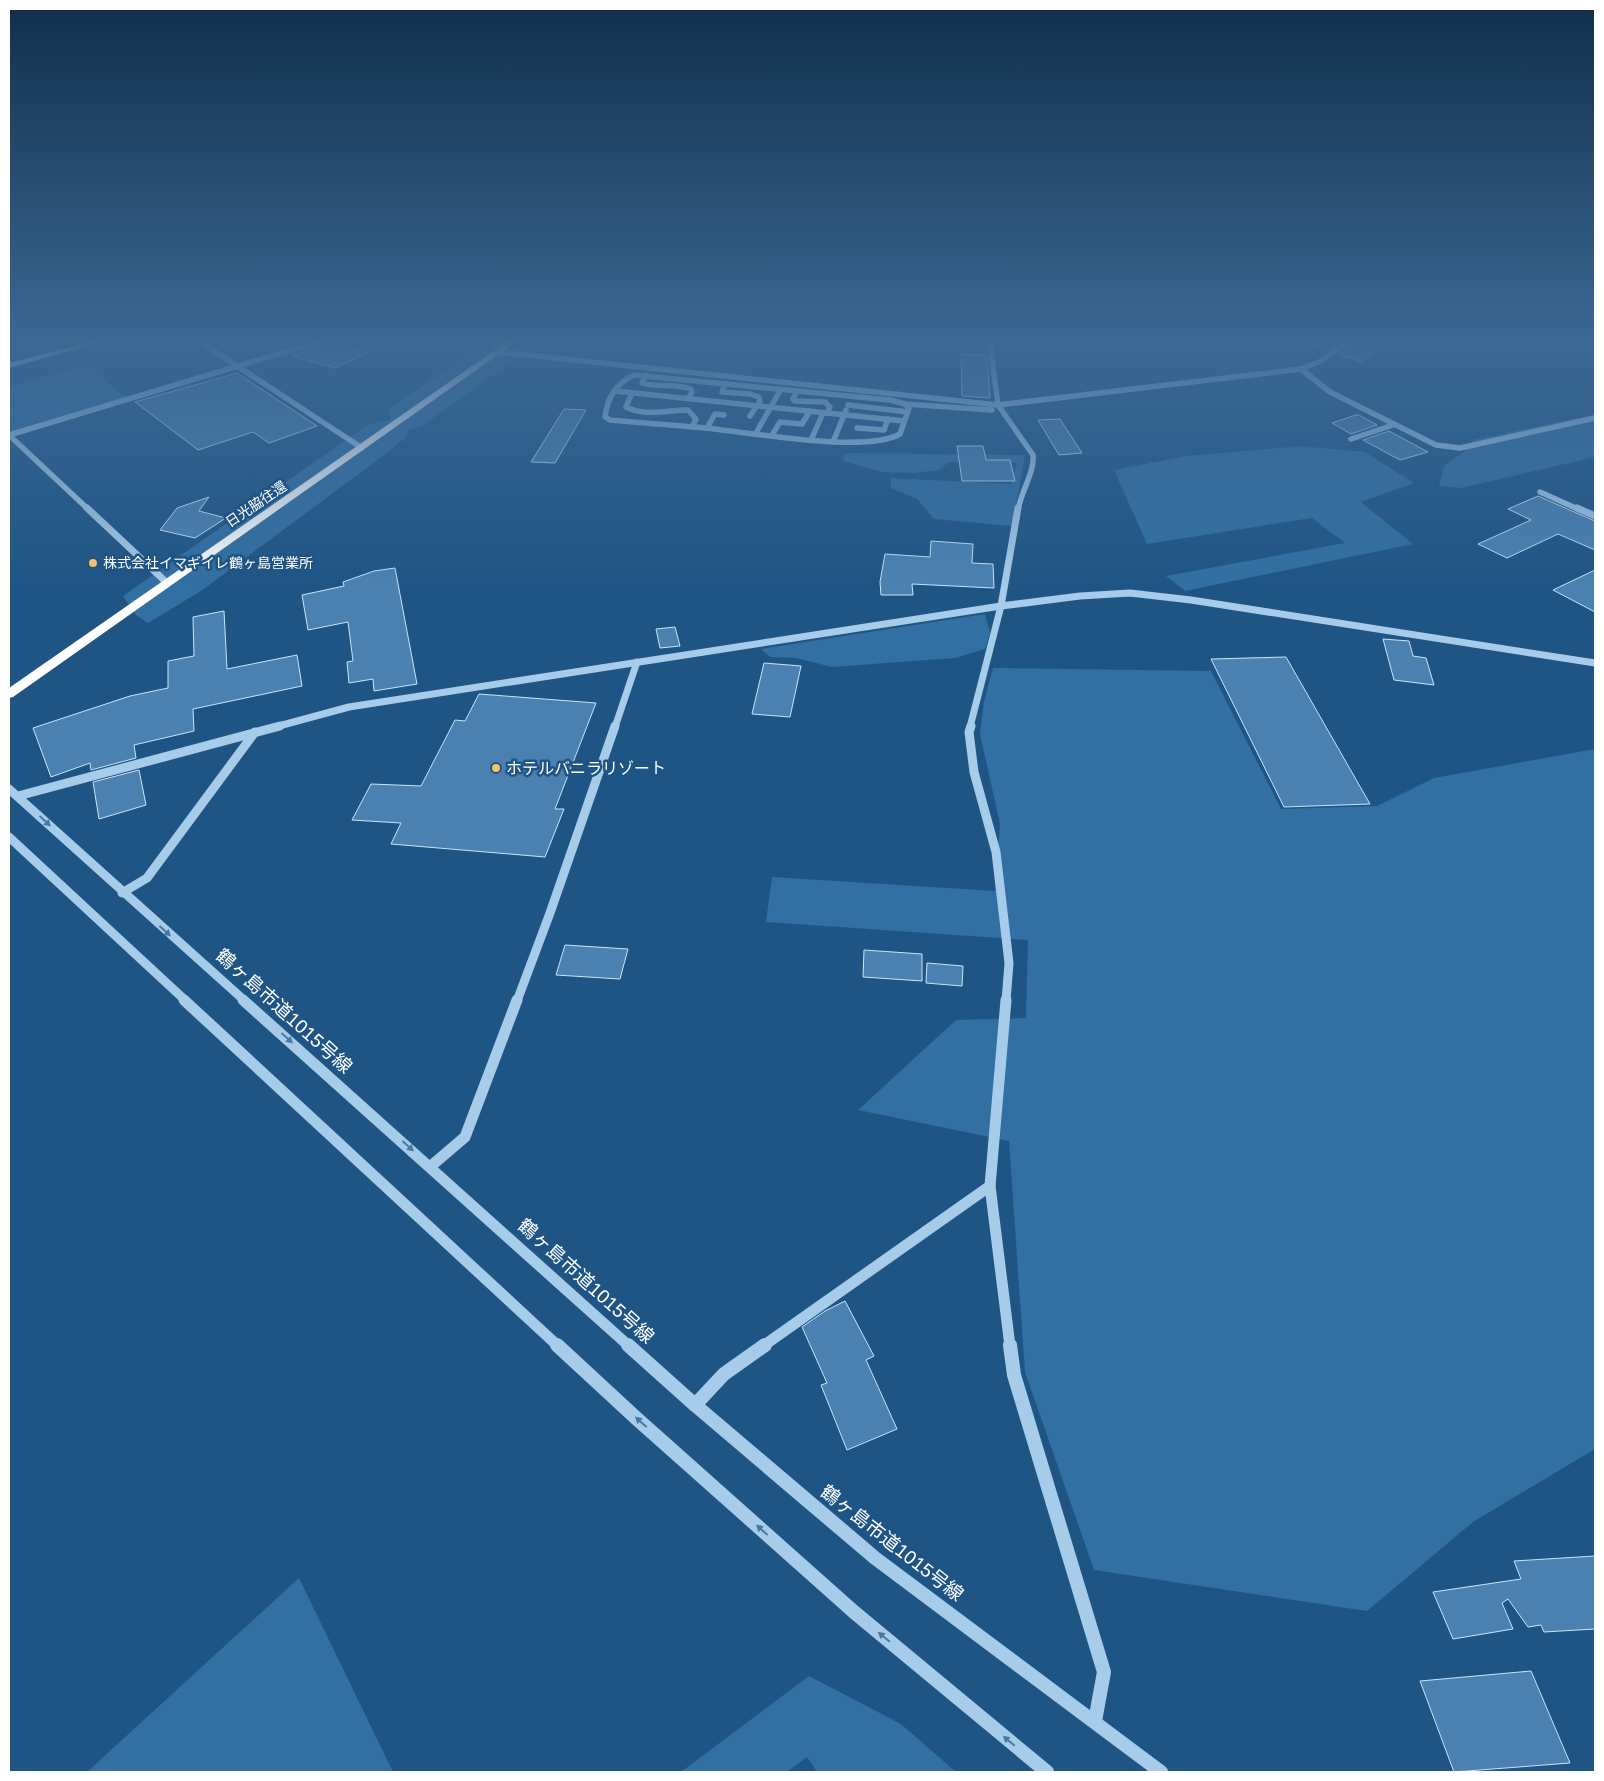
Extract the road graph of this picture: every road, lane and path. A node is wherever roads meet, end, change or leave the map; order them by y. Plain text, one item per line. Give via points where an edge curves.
1 (58, 420) edge
2 (319, 420) edge
3 (401, 420) edge
4 (611, 420) edge
5 (695, 420) edge
6 (712, 420) edge
7 (764, 420) edge
8 (804, 420) edge
9 (821, 420) edge
10 (841, 420) edge
11 (888, 420) edge
12 (897, 420) edge
13 (1009, 420) edge
14 (1384, 420) edge
15 (1585, 420) edge
16 (904, 421) joint
17 (1393, 425) junction
18 (692, 427) junction
19 (707, 428) junction
20 (857, 428) dead end
21 (756, 434) junction
22 (772, 435) junction
23 (1351, 439) dead end
24 (811, 440) junction
25 (833, 442) junction
26 (362, 448) junction
27 (1540, 492) dead end
28 (1595, 516) edge
29 (166, 582) junction
30 (1001, 606) junction
31 (638, 662) junction
32 (1595, 663) edge
33 (9, 694) edge
34 (256, 732) junction
35 (13, 792) edge
36 (9, 837) edge
37 (122, 893) junction
38 (431, 1166) junction
39 (990, 1186) junction
40 (695, 1405) junction
41 (1095, 1721) junction
42 (1047, 1772) edge
43 (1161, 1772) edge

1 - 29 street via 9,435
2 - 26 street
3 - 26 highway, 日光脇往還
4 - 18 street
5 - 18 street
6 - 19 street
7 - 21 street
8 - 22 street via 802,424 780,422
9 - 24 street
10 - 25 street
11 - 20 street via 884,430
12 - 16 street
13 - 30 street via 1033,455 1034,465 1020,505
14 - 17 street
15 - 17 street via 1460,448 1436,445
16 - 25 street via 900,434 891,439
17 - 23 street
18 - 19 street
19 - 21 street
21 - 22 street
22 - 24 street
24 - 25 street
26 - 29 highway, 日光脇往還
27 - 28 street
29 - 33 highway, 日光脇往還
30 - 31 street
30 - 32 street via 1130,593
30 - 39 street via 969,732 974,772 996,852 1008,963
31 - 34 street via 349,707
31 - 38 street via 550,913 465,1137
34 - 35 street
34 - 37 street via 147,878
35 -> 37 street, 鶴ヶ島市道1015号線
42 -> 36 street via 854,1612 636,1418
37 -> 38 street, 鶴ヶ島市道1015号線
38 - 40 street, 鶴ヶ島市道1015号線
39 - 40 street via 724,1374
39 - 41 street via 1014,1374 1104,1672
40 - 41 street, 鶴ヶ島市道1015号線 via 875,1558
41 - 43 street, 鶴ヶ島市道1015号線

